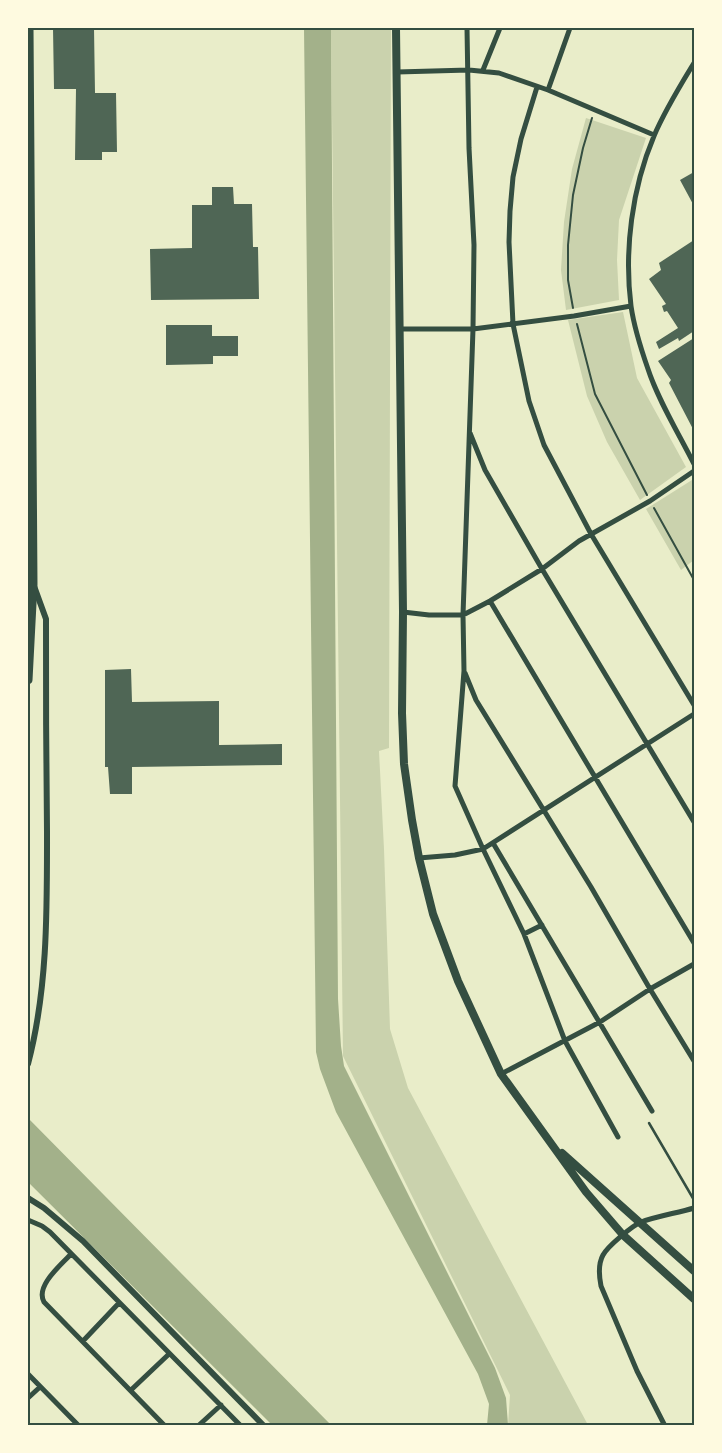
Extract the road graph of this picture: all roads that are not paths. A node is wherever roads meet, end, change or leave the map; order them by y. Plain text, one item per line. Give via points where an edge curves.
1 (29, 28) edge
2 (396, 28) edge
3 (467, 28) edge
4 (500, 28) edge
5 (570, 28) edge
6 (694, 63) edge
7 (469, 70) junction
8 (484, 70) junction
9 (398, 72) junction
10 (537, 87) junction
11 (548, 90) junction
12 (654, 135) junction
13 (631, 306) junction
14 (513, 324) junction
15 (399, 329) junction
16 (473, 329) junction
17 (469, 431) junction
18 (694, 464) edge
19 (694, 471) edge
20 (591, 534) junction
21 (542, 569) junction
22 (33, 584) junction
23 (490, 601) junction
24 (403, 612) junction
25 (463, 615) junction
26 (464, 671) junction
27 (28, 680) edge
28 (694, 705) edge
29 (694, 714) edge
30 (648, 743) junction
31 (594, 778) junction
32 (543, 811) junction
33 (694, 822) edge
34 (493, 843) junction
35 (482, 849) junction
36 (419, 858) junction
37 (542, 925) junction
38 (524, 934) junction
39 (694, 943) edge
40 (694, 964) edge
41 (650, 989) junction
42 (600, 1022) junction
43 (565, 1041) junction
44 (694, 1061) edge
45 (28, 1064) edge
46 (502, 1074) junction
47 (652, 1111) dead end
48 (649, 1123) dead end
49 (618, 1138) dead end
50 (551, 1144) junction
51 (28, 1198) edge
52 (694, 1200) edge
53 (694, 1208) edge
54 (28, 1220) edge
55 (640, 1222) junction
56 (623, 1236) junction
57 (71, 1254) junction
58 (694, 1270) edge
59 (694, 1299) edge
60 (119, 1303) junction
61 (83, 1341) junction
62 (170, 1354) junction
63 (28, 1374) edge
64 (40, 1387) junction
65 (131, 1390) junction
66 (28, 1398) edge
67 (222, 1405) junction
68 (79, 1426) edge
69 (165, 1426) edge
70 (198, 1426) edge
71 (241, 1426) edge
72 (264, 1426) edge
73 (665, 1426) edge

1 - 22 highway
2 - 9 main road
3 - 7 street
4 - 8 street
5 - 11 street
6 - 12 street
7 - 8 street
7 - 9 street
7 - 16 street
8 - 10 street
9 - 15 main road
10 - 11 street
10 - 14 street via 513,177 509,242
11 - 12 street
12 - 13 street via 643,166 632,218 629,261
13 - 14 street
13 - 18 street via 648,371
14 - 16 street
14 - 20 street via 529,401 544,445
15 - 16 street
15 - 24 main road
16 - 17 street
17 - 21 street via 485,470
17 - 25 street
19 - 20 street via 650,501
20 - 21 street
20 - 28 street
21 - 23 street
21 - 30 street
22 - 27 highway
22 - 45 street via 46,619 47,917 42,981
23 - 25 street
23 - 31 street
24 - 25 street
24 - 36 main road via 404,764
25 - 26 street
26 - 32 street via 476,700
26 - 35 street via 455,786
29 - 30 street
30 - 31 street
30 - 33 street
31 - 32 street
31 - 39 street
32 - 34 street
32 - 41 street
34 - 35 street
34 - 37 street
35 - 36 street
35 - 38 street
36 - 46 main road via 436,923 458,981
37 - 38 street
37 - 42 street
38 - 43 street
40 - 41 street
41 - 42 street
41 - 44 street
42 - 43 street
42 - 47 street
43 - 46 street
43 - 49 street
46 - 50 main road
48 - 52 lane
50 - 55 main road
50 - 56 main road
51 - 72 street via 82,1241
53 - 55 street
54 - 57 street via 42,1226
55 - 56 street
55 - 58 main road
56 - 59 main road
56 - 73 street via 603,1254 599,1276 601,1286 637,1371
57 - 60 street
57 - 61 street via 44,1284 41,1297
60 - 61 street
60 - 62 street
61 - 65 street
62 - 65 street
62 - 67 street
63 - 64 street
64 - 66 street
64 - 68 street
65 - 69 street
67 - 70 street
67 - 71 street

